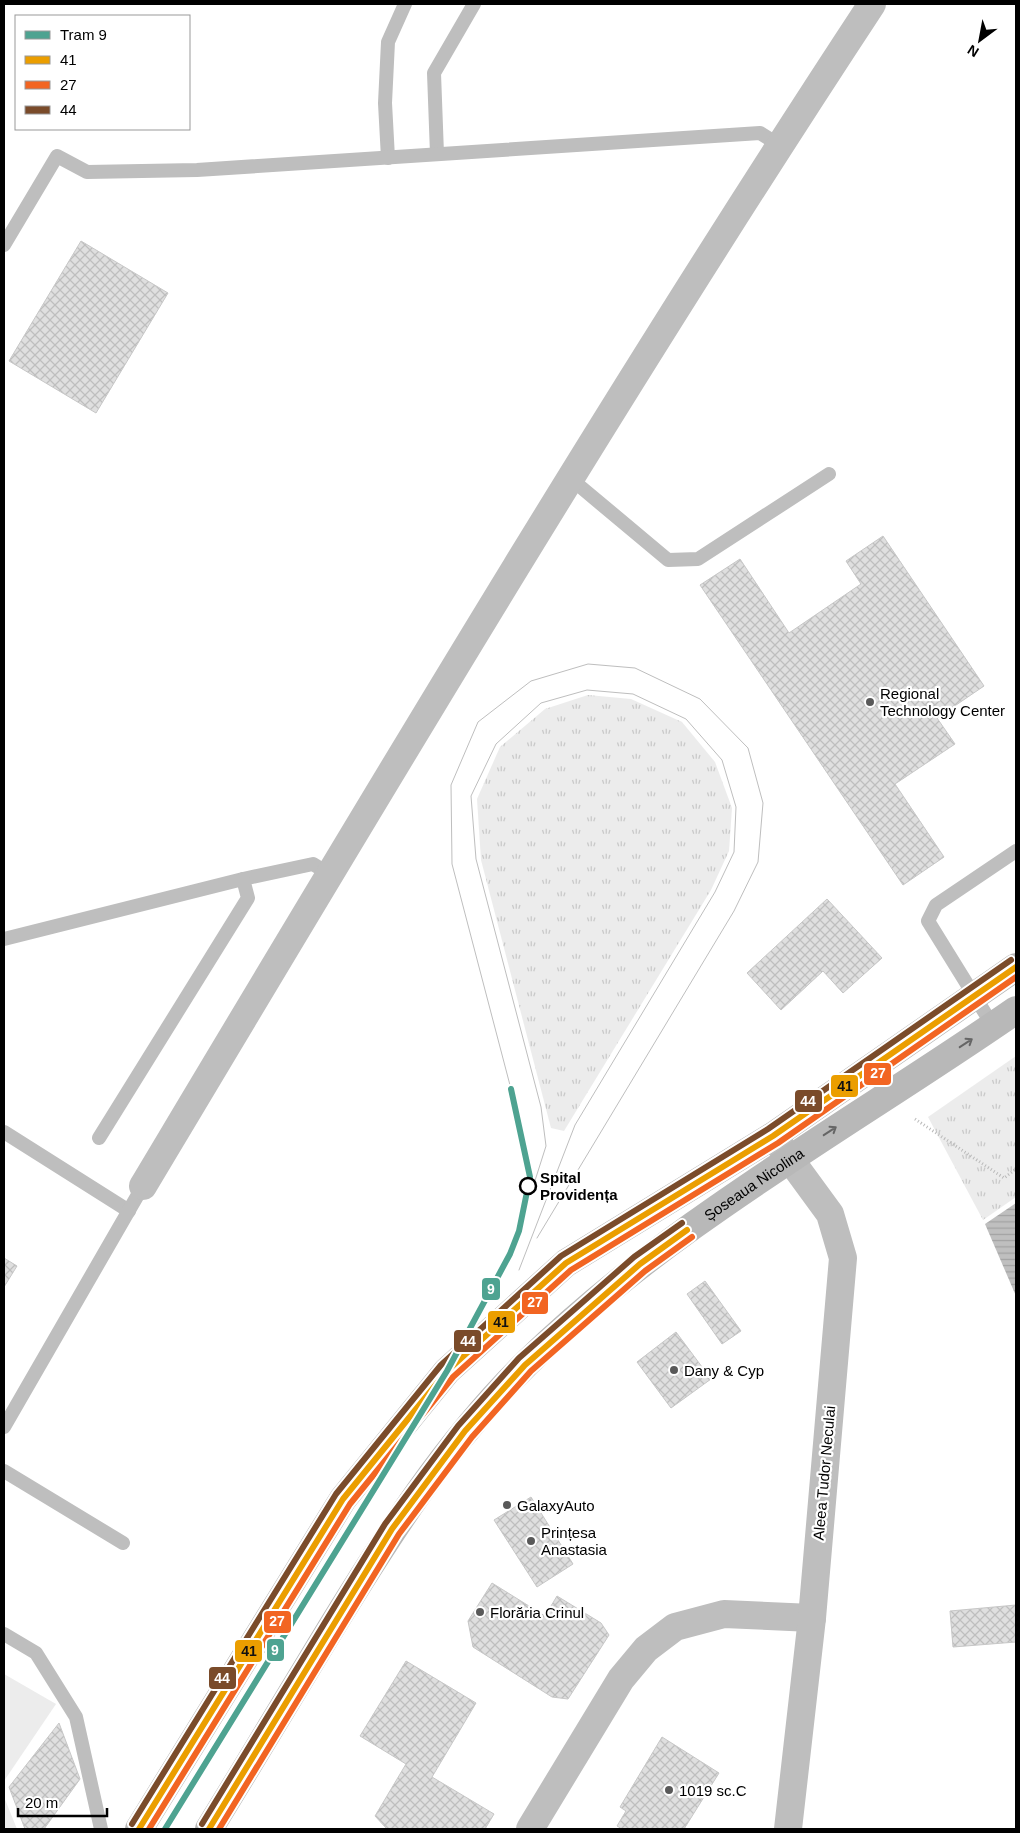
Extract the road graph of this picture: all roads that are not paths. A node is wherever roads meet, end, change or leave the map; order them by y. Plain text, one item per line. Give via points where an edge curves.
1 (405, 4) edge
2 (474, 4) edge
3 (872, 4) edge
4 (779, 146) junction
5 (438, 154) junction
6 (388, 158) junction
7 (4, 245) edge
8 (829, 474) dead end
9 (570, 478) junction
10 (1016, 852) edge
11 (329, 874) junction
12 (243, 879) junction
13 (4, 939) edge
14 (1016, 967) edge
15 (973, 997) junction
16 (1016, 1010) edge
17 (993, 1026) junction
18 (4, 1132) edge
19 (773, 1136) junction
20 (99, 1138) dead end
21 (789, 1158) junction
22 (143, 1186) joint
23 (129, 1211) junction
24 (4, 1427) edge
25 (4, 1471) edge
26 (123, 1543) dead end
27 (812, 1618) junction
28 (4, 1634) edge
29 (101, 1829) edge
30 (140, 1829) edge
31 (209, 1829) edge
32 (530, 1829) edge
33 (788, 1829) edge

1 - 6 lane via 388,42 385,103
2 - 5 lane via 434,74
3 - 4 street
4 - 5 lane via 760,133
4 - 9 street
5 - 6 lane
6 - 7 lane via 196,170 87,172 58,156
8 - 9 lane via 698,559 668,560
9 - 11 street
10 - 15 lane via 936,905 928,921
11 - 12 lane via 313,864
11 - 22 street
12 - 13 lane
12 - 20 lane via 248,898
14 - 15 main road, Șoseaua Nicolina
15 - 17 lane
15 - 19 main road, Șoseaua Nicolina
16 - 17 main road, Șoseaua Nicolina
21 -> 17 main road, Șoseaua Nicolina
18 - 23 lane
19 - 21 street, Aleea Tudor Neculai
19 - 30 main road, Șoseaua Nicolina via 566,1263 447,1371 343,1499
21 - 27 street, Aleea Tudor Neculai via 830,1214 843,1258
21 - 31 main road, Șoseaua Nicolina via 640,1264 525,1365 465,1431 392,1529
22 - 23 lane
23 - 24 lane
25 - 26 lane
27 - 32 street via 724,1614 674,1627 646,1649 621,1679
27 - 33 street, Aleea Tudor Neculai
28 - 29 lane via 36,1653 76,1717

